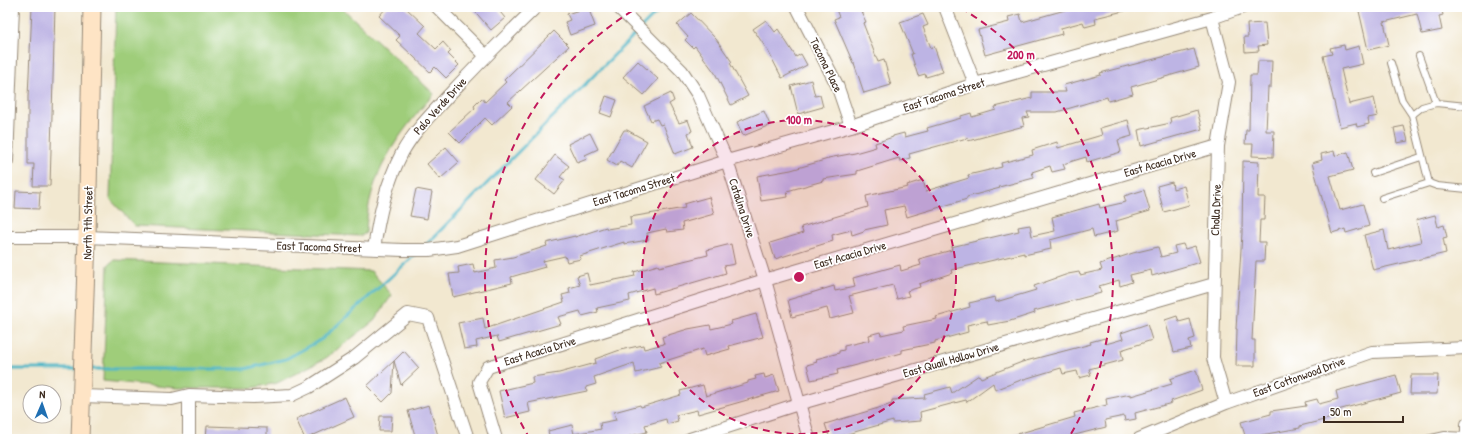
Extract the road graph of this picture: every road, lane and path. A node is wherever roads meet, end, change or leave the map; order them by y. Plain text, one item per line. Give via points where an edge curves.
1 (13, 7) edge
2 (92, 7) edge
3 (437, 7) edge
4 (536, 7) edge
5 (618, 7) edge
6 (797, 7) edge
7 (945, 7) edge
8 (1243, 7) edge
9 (1212, 18) junction
10 (486, 56) junction
11 (1419, 56) dead end
12 (1391, 63) dead end
13 (975, 84) junction
14 (1436, 103) junction
15 (1467, 106) edge
16 (1412, 115) junction
17 (851, 126) junction
18 (1218, 146) junction
19 (1421, 157) junction
20 (7, 161) edge
21 (727, 162) junction
22 (1372, 173) dead end
23 (1429, 183) junction
24 (1467, 189) edge
25 (1382, 198) dead end
26 (7, 237) edge
27 (88, 238) junction
28 (374, 249) junction
29 (765, 280) junction
30 (1214, 284) junction
31 (1467, 348) edge
32 (189, 395) junction
33 (82, 396) junction
34 (1226, 403) junction
35 (798, 404) junction
36 (1467, 424) edge
37 (1467, 436) edge
38 (80, 439) edge
39 (189, 439) edge
40 (468, 439) edge
41 (496, 439) edge
42 (690, 439) edge
43 (809, 439) edge
44 (1139, 439) edge
45 (1427, 439) edge
46 (1466, 439) edge

1 - 20 street
2 - 27 main road, North 7th Street
3 - 10 street
4 - 10 street, Palo Verde Drive
5 - 21 street, Catalina Drive via 682,71 698,95
6 - 17 street, Tacoma Place via 837,86
7 - 13 street
8 - 9 street, East Tacoma Street
9 - 13 street, East Tacoma Street
9 - 18 street, Cholla Drive via 1229,82
10 - 28 street, Palo Verde Drive via 419,127 403,152 388,183 378,219
11 - 14 lane
12 - 16 lane via 1402,100
13 - 17 street, East Tacoma Street
14 - 15 lane
14 - 16 lane via 1422,107
16 - 19 lane
17 - 21 street, East Tacoma Street
18 - 29 street, East Acacia Drive
18 - 30 street, Cholla Drive
19 - 22 lane
19 - 23 lane
21 - 28 street, East Tacoma Street via 457,246 429,250
21 - 29 street, Catalina Drive
23 - 24 lane
23 - 25 lane
26 - 27 street, East Tacoma Street
27 - 28 street, East Tacoma Street
27 - 33 main road, North 7th Street
29 - 35 street, Catalina Drive
29 - 41 street, East Acacia Drive via 488,367 479,382
30 - 34 street, Cholla Drive via 1213,358
30 - 35 street, East Quail Hollow Drive
31 - 34 street, East Cottonwood Drive via 1372,352
32 - 33 street via 172,399
32 - 39 street
32 - 40 street via 292,395 310,387 354,358 408,314 428,318
33 - 38 main road, North 7th Street
34 - 44 street, East Cottonwood Drive
35 - 42 street, East Quail Hollow Drive
35 - 43 street, Catalina Drive
36 - 37 street
37 - 45 lane via 1440,436
37 - 46 street

